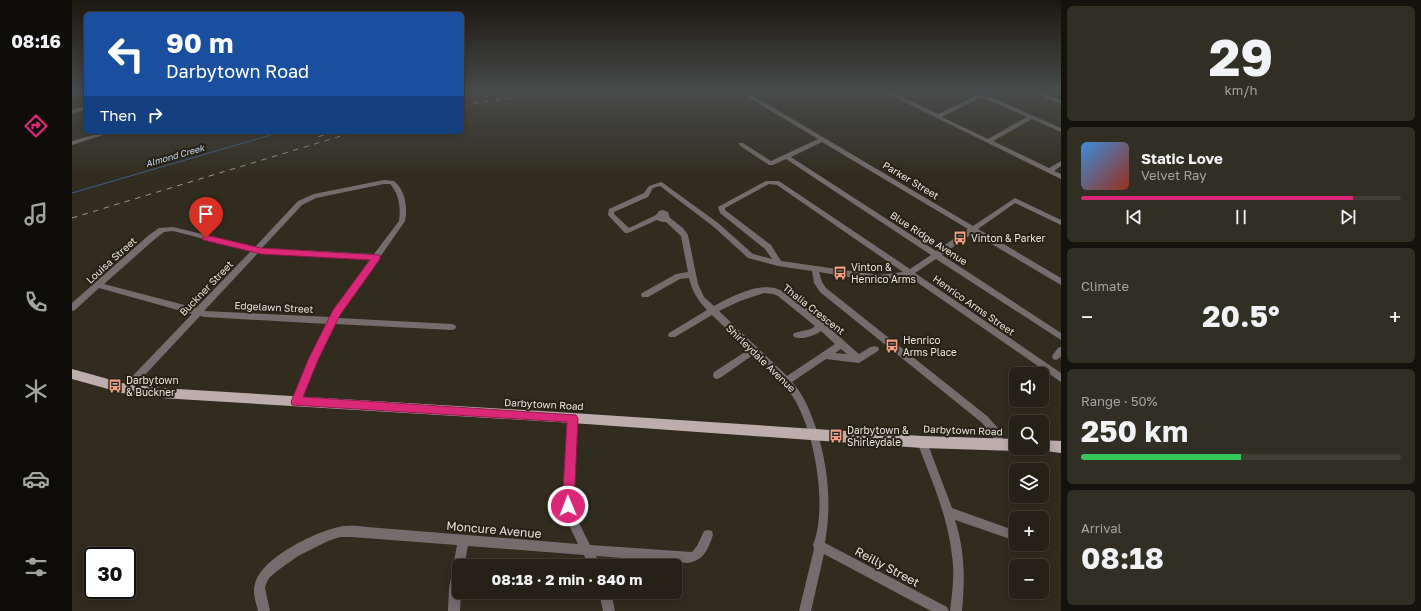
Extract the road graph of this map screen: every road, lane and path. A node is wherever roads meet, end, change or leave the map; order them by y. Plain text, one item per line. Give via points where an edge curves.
1 (790, 120) edge
2 (946, 120) edge
3 (1027, 120) edge
4 (1037, 120) edge
5 (1061, 130) edge
6 (103, 134) edge
7 (823, 139) junction
8 (989, 141) junction
9 (72, 143) edge
10 (741, 144) dead end
11 (787, 157) junction
12 (1061, 163) edge
13 (1049, 171) junction
14 (1061, 176) edge
15 (1061, 223) edge
16 (974, 229) junction
17 (257, 250) junction
18 (936, 255) junction
19 (377, 257) junction
20 (778, 263) junction
21 (814, 269) junction
22 (910, 273) junction
23 (692, 275) junction
24 (1061, 282) edge
25 (98, 285) junction
26 (645, 295) dead end
27 (72, 308) edge
28 (712, 311) junction
29 (197, 313) junction
30 (332, 322) junction
31 (452, 327) dead end
32 (821, 327) junction
33 (672, 335) dead end
34 (797, 335) dead end
35 (1061, 337) edge
36 (841, 344) junction
37 (875, 349) dead end
38 (754, 350) junction
39 (825, 355) junction
40 (859, 359) junction
41 (72, 374) edge
42 (717, 375) dead end
43 (1061, 378) edge
44 (786, 381) junction
45 (126, 389) junction
46 (296, 402) junction
47 (572, 418) junction
48 (813, 434) junction
49 (922, 442) junction
50 (1001, 445) junction
51 (1009, 445) edge
52 (1049, 446) edge
53 (1061, 447) edge
54 (947, 512) junction
55 (1009, 534) edge
56 (708, 535) dead end
57 (463, 540) junction
58 (818, 545) junction
59 (588, 550) junction
60 (592, 559) edge
61 (607, 599) edge
62 (264, 611) edge
63 (454, 611) edge
64 (609, 611) edge
65 (805, 611) edge
66 (943, 611) edge
67 (956, 611) edge

1 - 7 street, Parker Street
2 - 8 street
3 - 8 street
4 - 5 street
6 - 9 street
7 - 11 street
7 - 16 street, Parker Street
8 - 13 street
10 - 11 street via 771,164
11 - 18 street, Blue Ridge Avenue
12 - 13 street
13 - 14 street
15 - 16 street via 1015,200
16 - 18 street
16 - 24 street, Parker Street
17 - 19 street
17 - 19 street, Buckner Street via 300,202 306,199 384,182 394,183 403,218
17 - 25 street, Louisa Street via 173,229 164,230 152,236
17 - 29 street, Buckner Street
18 - 22 street
18 - 35 street, Blue Ridge Avenue
19 - 30 street
20 - 21 street
20 - 22 street, Henrico Arms Street via 768,247 721,210 722,206 768,182 775,181
20 - 23 street, Shirleydale Avenue via 751,256 710,220 661,184 651,187 646,195 611,211 611,215 628,231 662,218 680,230 684,235
21 - 22 street via 879,278
21 - 50 street via 823,290 984,419 994,430
22 - 43 street, Henrico Arms Street
23 - 26 street via 680,276
23 - 28 street, Shirleydale Avenue via 696,291
25 - 27 street, Louisa Street
25 - 29 street, Edgelawn Street
28 - 32 street, Thalia Crescent via 760,291 770,290 781,294
28 - 33 street, Thalia Crescent
28 - 38 street, Shirleydale Avenue
29 - 30 street, Edgelawn Street
29 - 45 street, Buckner Street
30 - 31 street, Edgelawn Street
30 - 46 street
32 - 34 street via 813,332
32 - 36 street, Thalia Crescent
36 - 39 street, Thalia Crescent
36 - 40 street
37 - 40 street
38 - 42 street
38 - 44 street, Shirleydale Avenue
39 - 40 street
39 - 44 street, Thalia Crescent
41 - 45 main road, Darbytown Road
44 - 48 street, Shirleydale Avenue via 802,402
45 - 46 main road, Darbytown Road
46 - 47 main road, Darbytown Road
47 - 48 main road, Darbytown Road
47 - 59 street via 568,506 573,523
48 - 49 main road, Darbytown Road
48 - 58 street, Shirleydale Avenue via 824,493
49 - 50 main road, Darbytown Road
49 - 54 street
50 - 51 main road, Darbytown Road
52 - 53 main road
54 - 55 street
54 - 67 street via 958,556
56 - 59 street, Moncure Avenue via 702,549 693,558
57 - 59 street, Moncure Avenue
57 - 62 street, Moncure Avenue via 340,532 313,542 269,569 263,576 259,588
57 - 63 street
58 - 65 street, Shirleydale Avenue
58 - 66 street, Reilly Street
59 - 60 street
61 - 64 street

